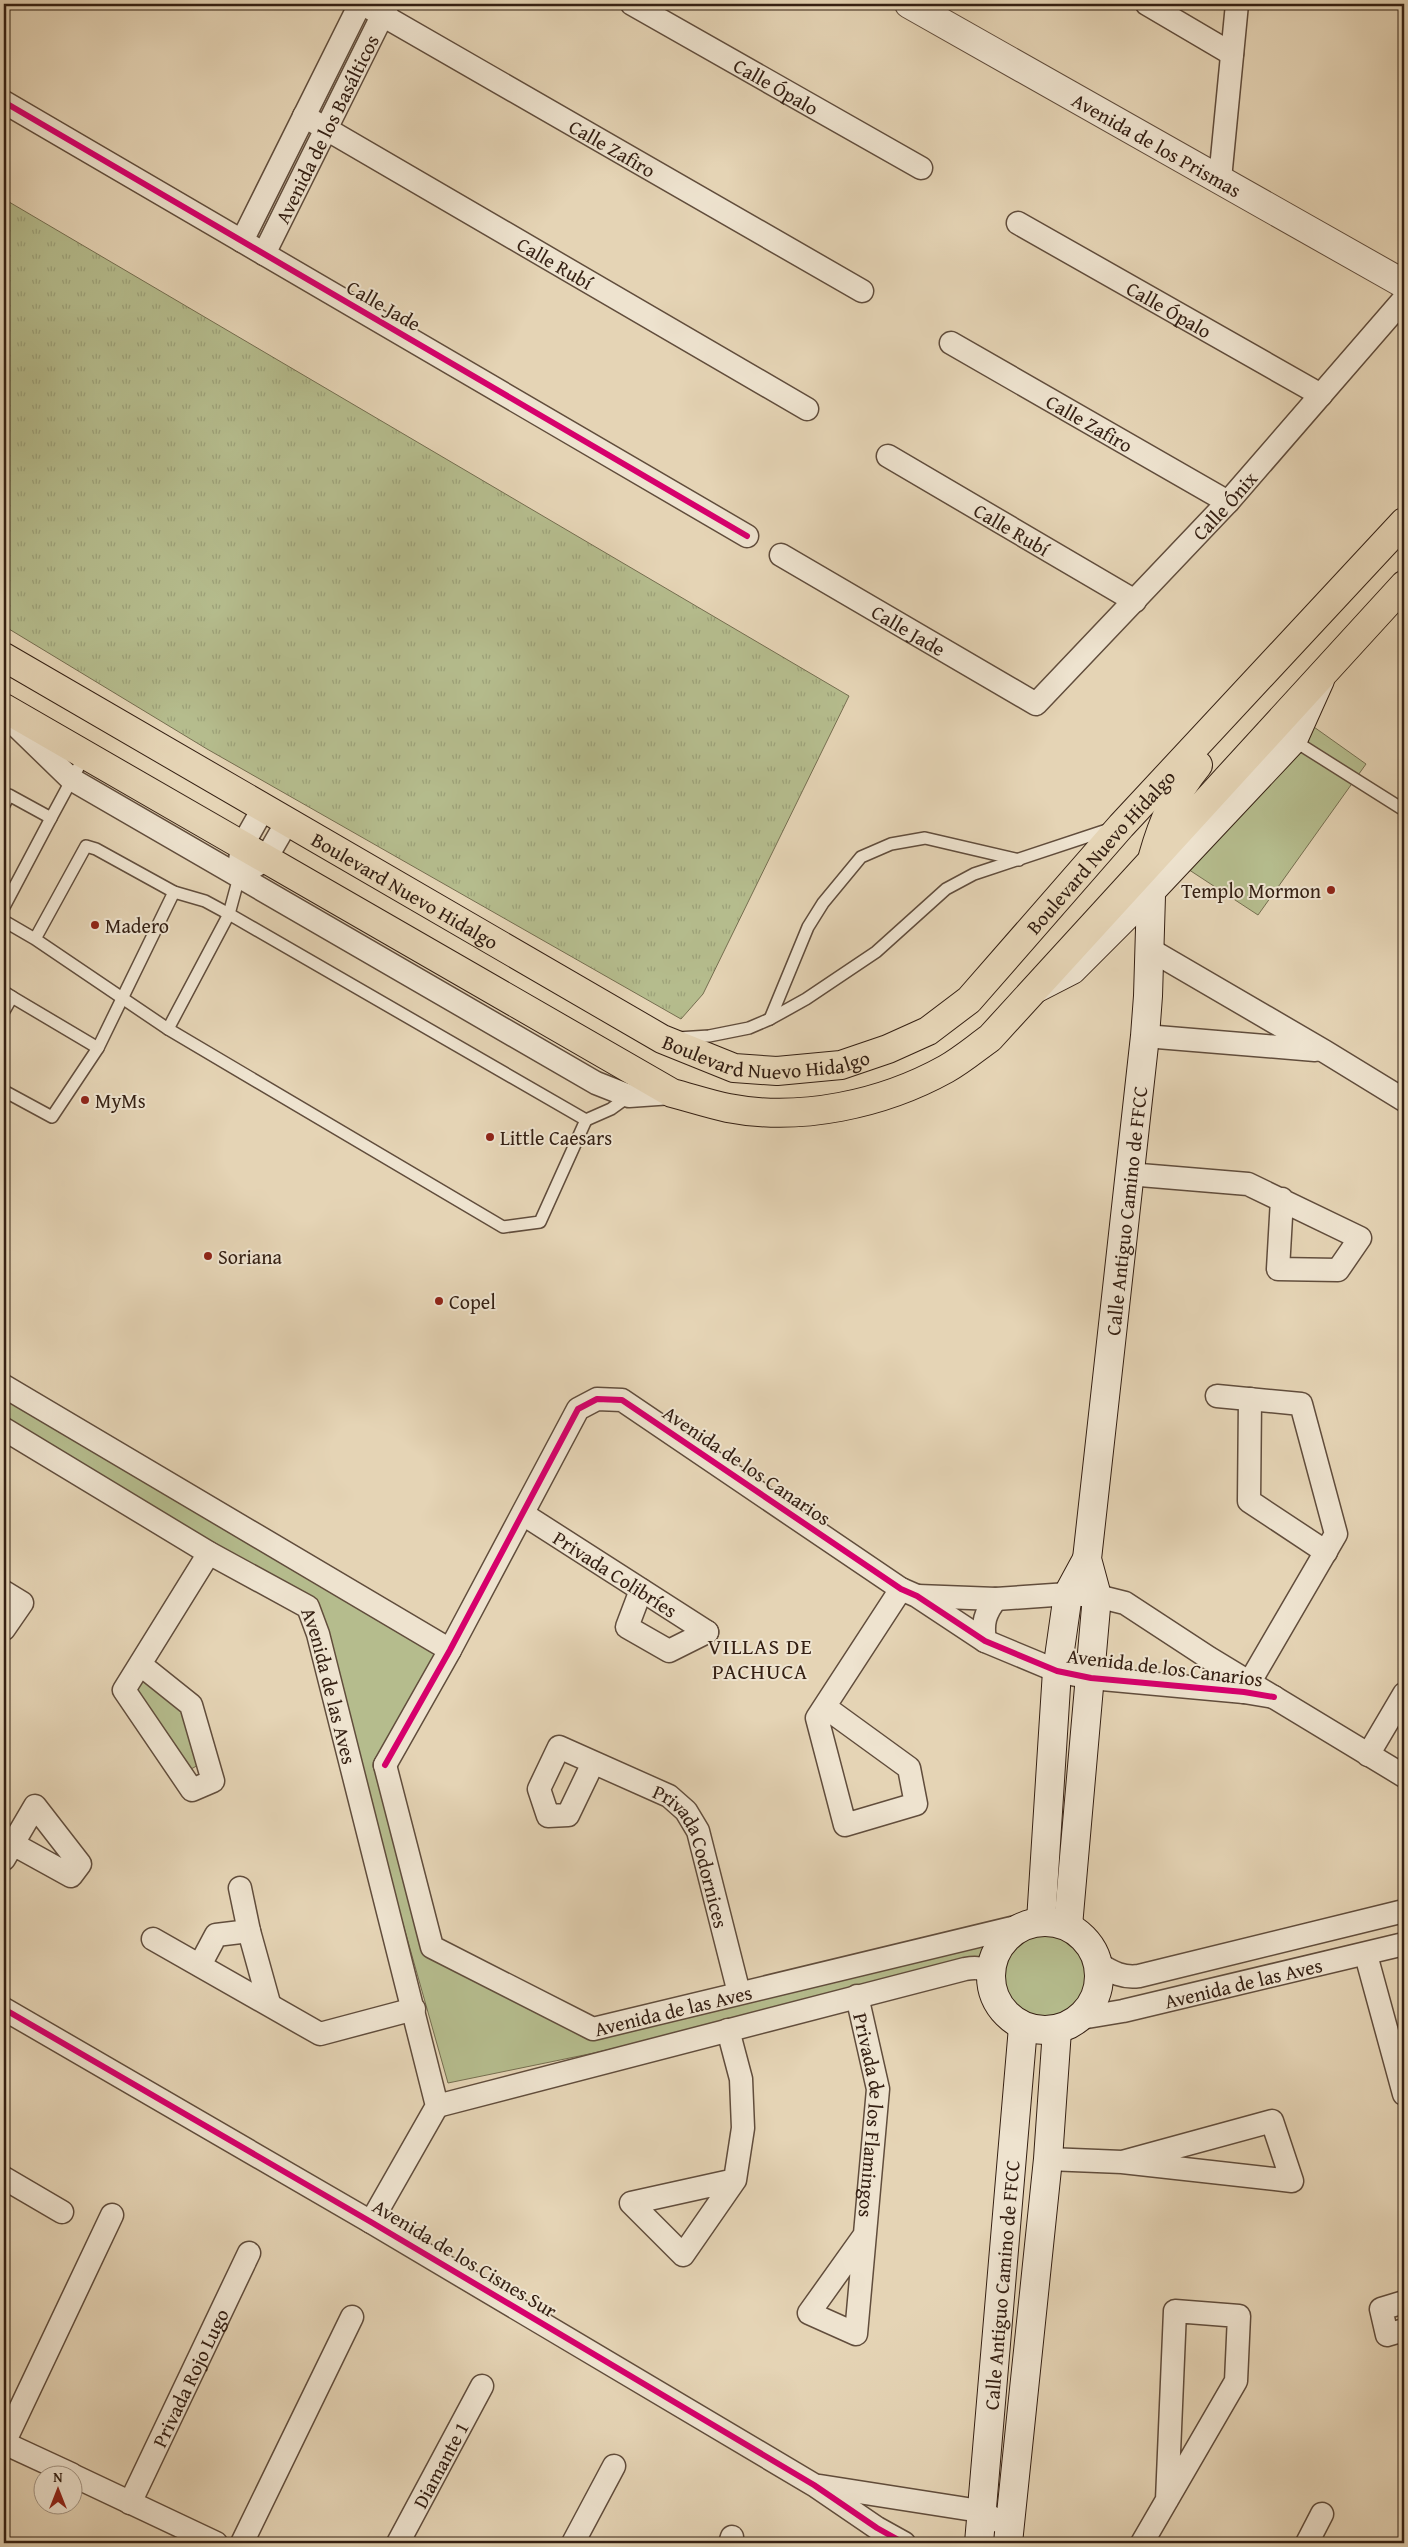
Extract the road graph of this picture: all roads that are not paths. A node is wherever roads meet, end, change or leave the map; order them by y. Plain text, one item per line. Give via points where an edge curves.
1 (362, 4) edge
2 (632, 4) edge
3 (909, 4) edge
4 (1147, 4) edge
5 (1237, 4) edge
6 (385, 9) edge
7 (1232, 54) junction
8 (4, 102) edge
9 (304, 116) junction
10 (327, 128) junction
11 (921, 168) dead end
12 (1220, 179) junction
13 (1018, 223) dead end
14 (242, 241) junction
15 (264, 254) junction
16 (1404, 284) edge
17 (862, 291) dead end
18 (1404, 299) edge
19 (951, 342) dead end
20 (1321, 395) junction
21 (807, 409) dead end
22 (888, 456) dead end
23 (1228, 502) junction
24 (1404, 522) edge
25 (747, 536) dead end
26 (781, 555) dead end
27 (1404, 585) edge
28 (1135, 601) junction
29 (4, 657) edge
30 (1323, 673) junction
31 (1259, 679) junction
32 (1036, 704) joint
33 (4, 708) edge
34 (4, 714) edge
35 (1294, 740) junction
36 (85, 755) junction
37 (71, 779) junction
38 (6, 797) edge
39 (264, 808) junction
40 (1404, 810) edge
41 (51, 818) junction
42 (288, 822) junction
43 (1121, 826) junction
44 (253, 853) junction
45 (1184, 855) junction
46 (1020, 860) junction
47 (1152, 862) junction
48 (239, 877) junction
49 (1151, 891) junction
50 (174, 892) junction
51 (4, 907) edge
52 (229, 914) junction
53 (4, 921) edge
54 (1112, 929) junction
55 (35, 939) junction
56 (1149, 950) junction
57 (1037, 988) junction
58 (8, 995) edge
59 (121, 998) junction
60 (1249, 1008) junction
61 (4, 1011) edge
62 (770, 1019) junction
63 (168, 1029) junction
64 (1145, 1036) junction
65 (662, 1039) junction
66 (1245, 1043) junction
67 (98, 1048) junction
68 (1324, 1050) junction
69 (4, 1091) edge
70 (672, 1093) junction
71 (629, 1096) junction
72 (1404, 1100) edge
73 (586, 1120) junction
74 (1128, 1174) junction
75 (1282, 1199) dead end
76 (4, 1386) edge
77 (1217, 1396) dead end
78 (1250, 1399) junction
79 (4, 1429) edge
80 (523, 1514) junction
81 (1326, 1552) junction
82 (209, 1553) junction
83 (1087, 1558) junction
84 (336, 1584) junction
85 (641, 1590) junction
86 (4, 1592) edge
87 (909, 1592) junction
88 (1068, 1594) junction
89 (1097, 1596) junction
90 (996, 1599) junction
91 (308, 1607) junction
92 (4, 1629) edge
93 (985, 1641) junction
94 (450, 1650) junction
95 (1209, 1658) junction
96 (141, 1665) junction
97 (1057, 1671) junction
98 (1091, 1678) junction
99 (1247, 1687) junction
100 (1206, 1688) junction
101 (1404, 1694) edge
102 (825, 1707) junction
103 (1368, 1755) junction
104 (350, 1763) junction
105 (593, 1763) dead end
106 (385, 1765) junction
107 (1404, 1776) edge
108 (240, 1888) dead end
109 (1404, 1912) edge
110 (1033, 1923) junction
111 (1068, 1926) junction
112 (249, 1931) junction
113 (153, 1939) dead end
114 (1404, 1944) edge
115 (432, 1948) junction
116 (1366, 1955) junction
117 (401, 1956) junction
118 (1099, 1964) junction
119 (200, 1965) junction
120 (991, 1976) junction
121 (739, 1993) junction
122 (857, 1996) junction
123 (269, 2003) junction
124 (4, 2009) edge
125 (414, 2009) junction
126 (1081, 2018) junction
127 (1023, 2027) junction
128 (593, 2029) junction
129 (728, 2030) junction
130 (1057, 2030) junction
131 (603, 2062) junction
132 (1404, 2094) edge
133 (437, 2106) junction
134 (1048, 2159) junction
135 (1122, 2162) junction
136 (4, 2178) edge
137 (735, 2180) dead end
138 (62, 2212) dead end
139 (112, 2215) dead end
140 (372, 2222) junction
141 (864, 2236) dead end
142 (249, 2253) dead end
143 (1404, 2302) edge
144 (352, 2317) dead end
145 (1404, 2330) edge
146 (482, 2386) dead end
147 (4, 2443) edge
148 (49, 2464) edge
149 (614, 2466) dead end
150 (82, 2480) edge
151 (814, 2485) junction
152 (888, 2496) junction
153 (1166, 2500) junction
154 (130, 2503) junction
155 (980, 2511) junction
156 (877, 2528) junction
157 (1009, 2535) edge
158 (216, 2543) edge
159 (242, 2543) edge
160 (398, 2543) edge
161 (573, 2543) edge
162 (904, 2543) edge
163 (979, 2543) edge
164 (1142, 2543) edge
165 (1307, 2543) edge
166 (1328, 2543) edge

1 - 6 street, Calle Zafiro
1 - 9 street, Avenida de los Basálticos
2 - 11 street, Calle Ópalo
3 - 12 main road, Avenida de los Prismas
4 - 7 street
5 - 7 street
6 - 10 street, Avenida de los Basálticos
6 - 17 street, Calle Zafiro
7 - 12 street
8 - 14 street, Calle Jade
9 - 10 street, Calle Rubí
9 - 14 street, Avenida de los Basálticos
10 - 15 street, Avenida de los Basálticos
10 - 21 street, Calle Rubí
12 - 16 main road, Avenida de los Prismas
13 - 20 street, Calle Ópalo
14 - 15 street, Calle Jade
15 - 25 street, Calle Jade
18 - 20 street, Calle Ónix
19 - 23 street, Calle Zafiro
20 - 23 street, Calle Ónix
22 - 28 street, Calle Rubí
23 - 28 street, Calle Ónix
24 - 31 main road, Boulevard Nuevo Hidalgo
26 - 32 street, Calle Jade
27 - 30 main road
28 - 32 street, Calle Ónix
29 - 39 main road, Boulevard Nuevo Hidalgo
30 - 35 main road
30 - 47 main road
31 - 43 main road, Boulevard Nuevo Hidalgo
31 - 47 main road via 1228,729 1181,786 1162,822
33 - 36 main road
34 - 37 street
35 - 40 lane
35 - 45 main road
36 - 37 lane
36 - 44 main road
37 - 41 lane
37 - 48 street
38 - 41 lane
39 - 42 main road, Boulevard Nuevo Hidalgo
39 - 44 street
41 - 51 lane
42 - 44 street
42 - 65 main road, Boulevard Nuevo Hidalgo
43 - 46 lane
43 - 65 main road, Boulevard Nuevo Hidalgo via 969,1000 928,1031 841,1065 777,1071 734,1068
44 - 48 street
44 - 70 main road
45 - 49 main road
45 - 56 main road
46 - 62 lane via 974,874 946,889 876,952
46 - 62 lane via 925,838 891,844 861,858 823,903 808,927
47 - 49 main road, Calle Antiguo Camino de FFCC
47 - 57 main road
48 - 52 lane
48 - 71 street via 596,1083
49 - 54 main road
49 - 56 main road, Calle Antiguo Camino de FFCC
50 - 52 lane via 206,901
50 - 55 lane via 86,846
50 - 59 lane
52 - 63 lane
52 - 73 lane
53 - 55 lane
54 - 56 main road via 1133,934
54 - 57 main road via 1072,970
55 - 59 lane
56 - 60 street
56 - 64 main road, Calle Antiguo Camino de FFCC
57 - 70 main road via 990,1038 947,1069 896,1092 844,1107 775,1113 728,1108
58 - 61 lane
58 - 67 lane
59 - 63 lane
59 - 67 lane
60 - 66 street
60 - 68 street
62 - 65 lane via 749,1028 709,1036
63 - 73 lane via 503,1227 540,1222
64 - 66 street
64 - 74 main road, Calle Antiguo Camino de FFCC
66 - 68 street
67 - 69 lane via 52,1117
68 - 72 street
70 - 71 street
71 - 73 lane
74 - 75 street via 1248,1184
74 - 83 main road, Calle Antiguo Camino de FFCC
76 - 84 street
77 - 78 street
78 - 81 street via 1249,1500
78 - 81 street via 1301,1404 1336,1534
79 - 82 street, Avenida de las Aves
80 - 85 street, Privada Colibríes
80 - 87 street, Avenida de los Canarios via 578,1409 597,1399 622,1400
80 - 94 street, Avenida de los Canarios
81 - 99 street
82 - 91 street, Avenida de las Aves
82 - 96 street
83 - 88 main road, Calle Antiguo Camino de FFCC
83 - 89 main road, Calle Antiguo Camino de FFCC
84 - 91 street
84 - 94 street
85 - 85 street, Privada Colibríes via 627,1627 669,1651 707,1632
86 - 92 street via 22,1603
87 - 90 street, Avenida de los Canarios
87 - 93 street, Avenida de los Canarios
87 - 102 street
88 - 89 street, Avenida de los Canarios
88 - 90 street, Avenida de los Canarios
88 - 97 main road, Calle Antiguo Camino de FFCC
89 - 95 street, Avenida de los Canarios via 1126,1603
89 - 98 main road, Calle Antiguo Camino de FFCC
90 - 93 street via 982,1624
91 - 104 street, Avenida de las Aves via 318,1634
93 - 97 street, Avenida de los Canarios
94 - 106 street, Avenida de los Canarios
95 - 99 street, Avenida de los Canarios
95 - 100 street via 1212,1675
96 - 96 street via 124,1690 192,1790 213,1781 191,1705
97 - 98 street, Avenida de los Canarios
97 - 110 main road, Calle Antiguo Camino de FFCC
98 - 100 street, Avenida de los Canarios
98 - 111 main road, Calle Antiguo Camino de FFCC
99 - 100 street, Avenida de los Canarios
99 - 103 street, Avenida de los Canarios via 1274,1697
101 - 103 street
102 - 102 street via 817,1718 845,1824 916,1804 909,1768
103 - 107 street, Avenida de los Canarios
104 - 106 street
104 - 117 street, Avenida de las Aves
105 - 121 street, Privada Codornices via 669,1796 686,1811 698,1831
106 - 115 street, Avenida de las Aves
108 - 112 street
109 - 118 street, Avenida de las Aves via 1139,1976 1120,1975
110 - 111 main road
110 - 120 main road via 1009,1934 998,1946 991,1961
110 - 121 street, Avenida de las Aves
111 - 118 main road via 1088,1942
112 - 119 street via 216,1935
112 - 123 street
113 - 119 street
114 - 116 street, Avenida de las Aves
115 - 117 street
115 - 128 street, Avenida de las Aves
116 - 126 street, Avenida de las Aves
116 - 132 street
117 - 125 street, Avenida de las Aves
118 - 126 main road via 1099,1990
119 - 123 street
120 - 122 street, Avenida de las Aves via 986,1970 976,1967
120 - 127 main road via 991,1987 1002,2011
121 - 128 street, Avenida de las Aves
122 - 129 street, Avenida de las Aves
122 - 141 street, Privada de los Flamingos via 878,2089
123 - 125 street via 320,2034
124 - 140 street, Avenida de los Cisnes Sur
125 - 133 street, Avenida de las Aves
126 - 130 main road
127 - 130 main road
127 - 155 main road, Calle Antiguo Camino de FFCC
128 - 131 street
129 - 131 street, Avenida de las Aves
129 - 137 street via 741,2079 743,2128
130 - 134 main road, Calle Antiguo Camino de FFCC
131 - 133 street, Avenida de las Aves
133 - 140 street
134 - 135 street
134 - 157 main road, Calle Antiguo Camino de FFCC
135 - 135 street via 1188,2169 1292,2181 1272,2121
136 - 138 street
139 - 147 street
140 - 151 street, Avenida de los Cisnes Sur
142 - 154 street, Privada Rojo Lugo
143 - 145 street via 1381,2309 1387,2335
144 - 159 street
146 - 160 street, Diamante 1
147 - 148 street
149 - 161 street
150 - 154 street
151 - 152 street, Avenida de los Cisnes Sur
151 - 156 street, Avenida de los Cisnes Sur
152 - 155 street, Avenida de los Cisnes Sur
152 - 156 street via 878,2510
153 - 153 street via 1236,2381 1239,2316 1175,2311
153 - 164 street
154 - 158 street
155 - 157 street, Avenida de los Cisnes Sur
155 - 163 main road, Calle Antiguo Camino de FFCC
156 - 162 street, Avenida de los Cisnes Sur
165 - 166 street via 1322,2514

